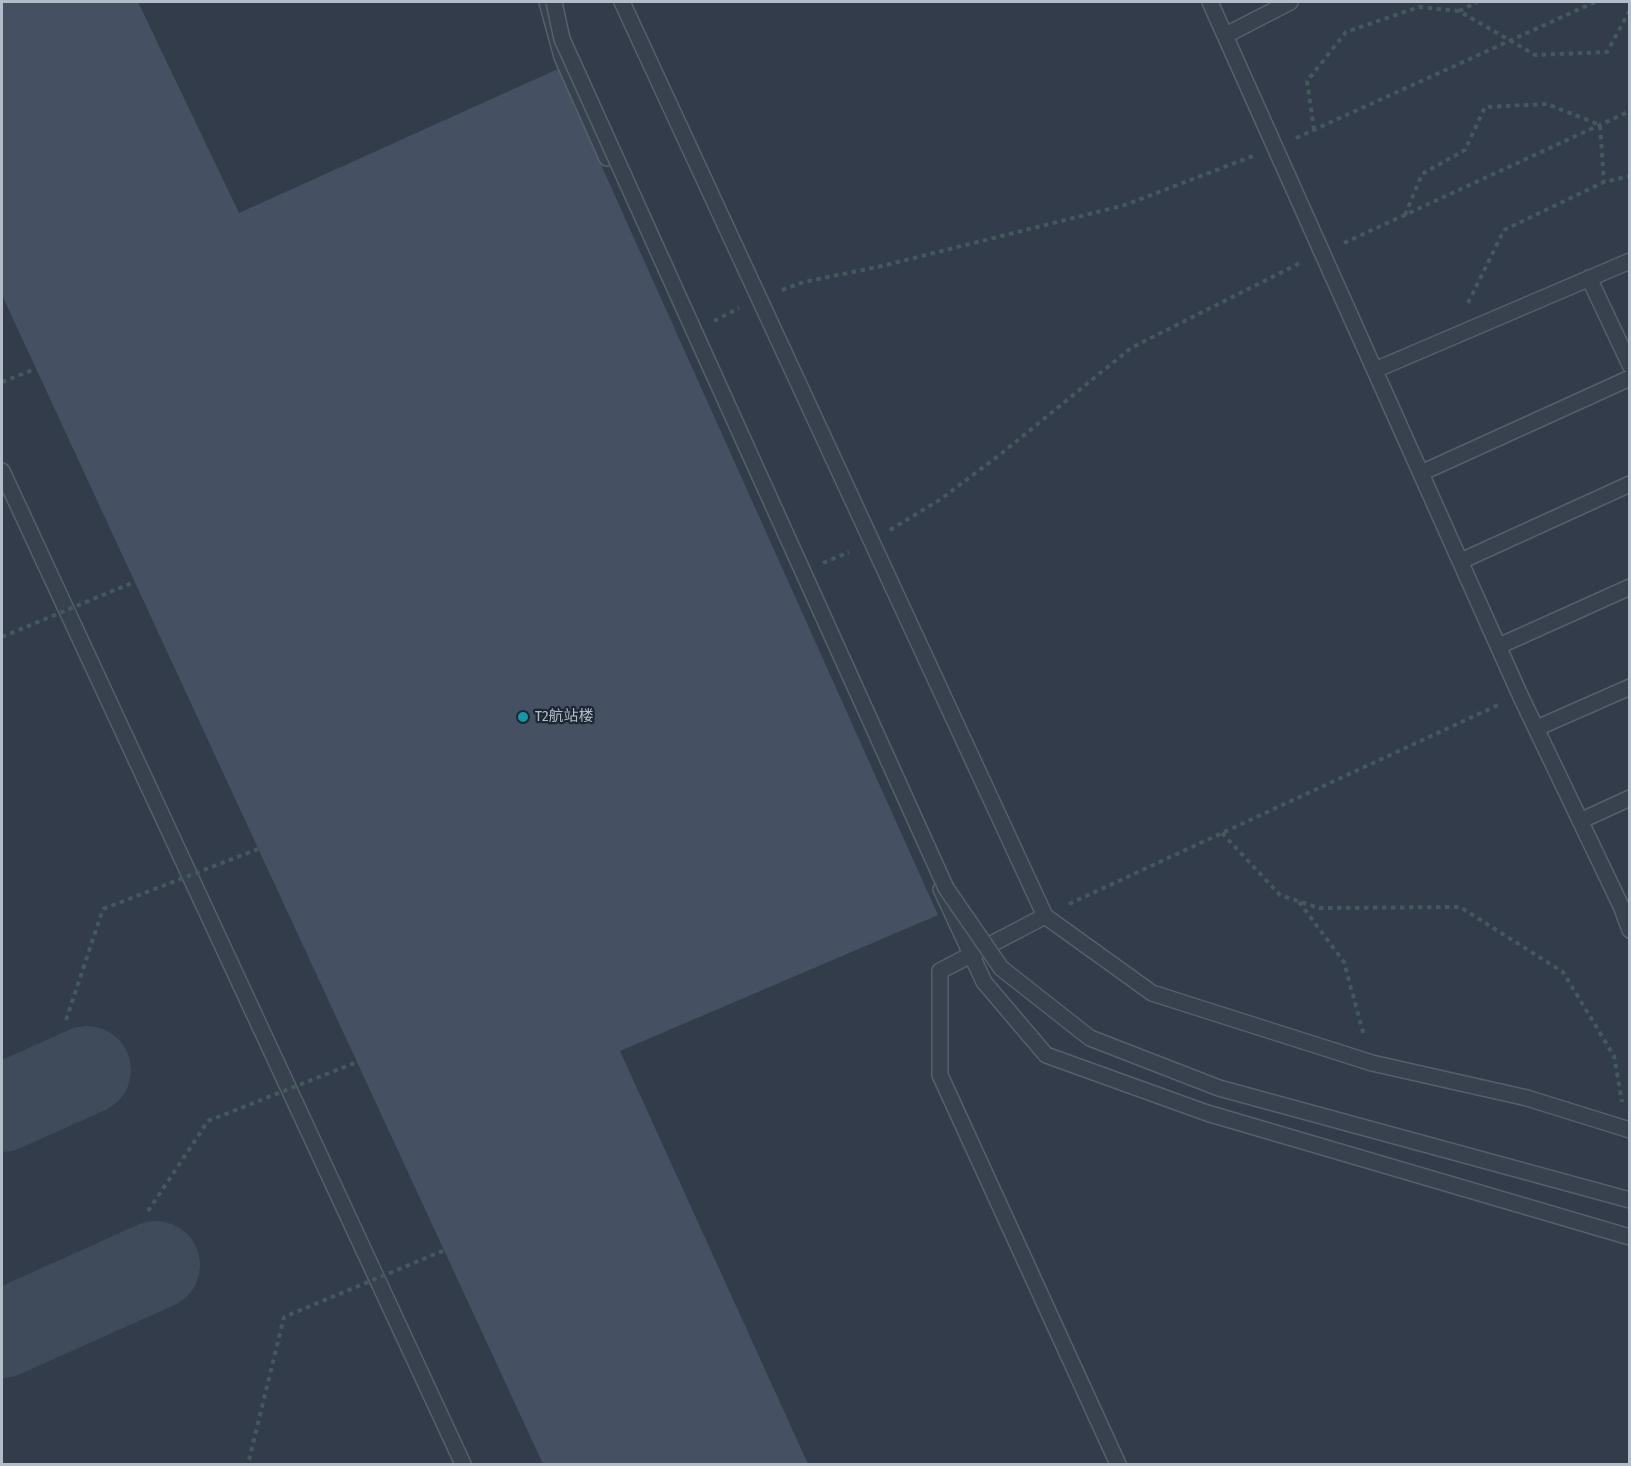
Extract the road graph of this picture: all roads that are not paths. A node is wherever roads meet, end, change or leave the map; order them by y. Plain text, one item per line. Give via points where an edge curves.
1 (547, 2) edge
2 (554, 2) edge
3 (622, 2) edge
4 (1210, 2) edge
5 (1290, 2) edge
6 (1226, 35) junction
7 (1629, 261) edge
8 (1589, 278) junction
9 (1629, 365) edge
10 (1375, 370) junction
11 (1629, 378) edge
12 (2, 471) edge
13 (1421, 472) junction
14 (1629, 484) edge
15 (1461, 561) junction
16 (1629, 587) edge
17 (1499, 646) junction
18 (1629, 687) edge
19 (1536, 729) junction
20 (1629, 798) edge
21 (1580, 821) junction
22 (1625, 904) edge
23 (1045, 916) junction
24 (1629, 930) edge
25 (1628, 1130) edge
26 (1629, 1200) edge
27 (1629, 1237) edge
28 (463, 1464) edge
29 (1118, 1464) edge

1 - 27 lane via 562,57 984,982 1046,1055 1207,1113
2 - 26 lane, bridge via 566,50 946,888 1001,968 1089,1038 1219,1088
3 - 23 lane
4 - 6 lane
5 - 6 lane
6 - 10 lane
7 - 8 lane
8 - 9 lane
8 - 10 lane
10 - 13 lane
11 - 13 lane
12 - 28 lane
13 - 15 lane
14 - 15 lane
15 - 17 lane
16 - 17 lane
17 - 19 lane
18 - 19 lane
19 - 21 lane
20 - 21 lane
21 - 22 lane
22 - 24 lane
23 - 25 lane via 1152,993 1372,1063 1527,1098
23 - 29 lane via 940,971 940,1075

